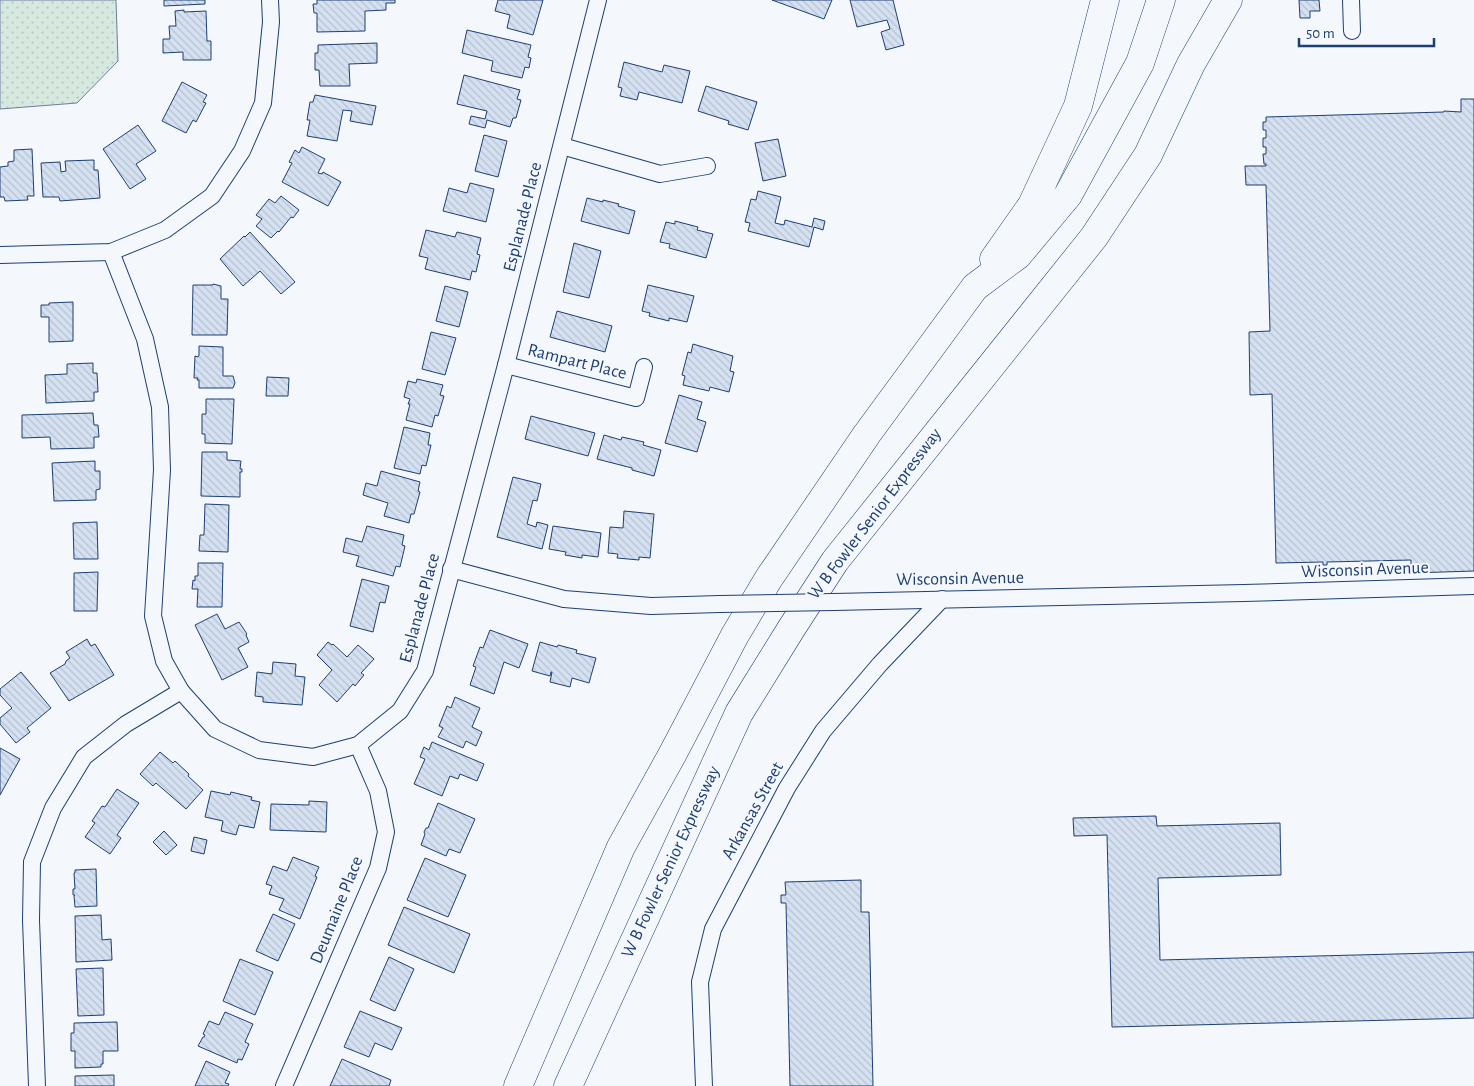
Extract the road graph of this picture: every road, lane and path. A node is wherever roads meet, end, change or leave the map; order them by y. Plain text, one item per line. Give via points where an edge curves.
1 (270, 0) edge
2 (598, 0) edge
3 (1105, 0) edge
4 (1162, 0) edge
5 (1212, 0) edge
6 (1228, 0) edge
7 (1351, 0) edge
8 (1352, 31) dead end
9 (1210, 33) junction
10 (562, 146) junction
11 (707, 166) dead end
12 (111, 252) junction
13 (0, 255) edge
14 (975, 287) junction
15 (506, 365) junction
16 (644, 367) dead end
17 (451, 569) junction
18 (1474, 586) edge
19 (942, 600) junction
20 (181, 691) junction
21 (358, 745) junction
22 (37, 1086) edge
23 (284, 1086) edge
24 (518, 1086) edge
25 (568, 1086) edge
26 (704, 1086) edge

1 - 12 street via 263,103 242,151 212,196 165,230
2 - 10 street, Esplanade Place
3 - 14 highway via 1078,106 1032,205
4 - 14 highway via 1140,63 1068,195 1018,255
5 - 9 highway, W B Fowler Senior Expressway
6 - 9 highway
7 - 8 street
9 - 25 highway, W B Fowler Senior Expressway via 1148,155 1094,237 835,561 739,713
10 - 11 street via 660,174
10 - 15 street, Esplanade Place
12 - 13 street
12 - 20 street, Esplanade Place via 145,339 160,407 162,470 154,616 164,661
14 - 24 highway via 867,434 769,578 735,635 621,847
15 - 16 street, Rampart Place via 636,398
15 - 17 street, Esplanade Place
17 - 19 street, Wisconsin Avenue, bridge via 564,599 651,606
17 - 21 street, Esplanade Place via 425,671 400,712
18 - 19 street, Wisconsin Avenue
19 - 26 street, Arkansas Street via 880,664 823,731 787,788 713,929 700,982
20 - 21 street, Esplanade Place via 215,729 259,750 313,757
20 - 22 street via 126,724 84,758 53,808 32,862
21 - 23 street, Deumaine Place via 378,791 386,832 378,868

